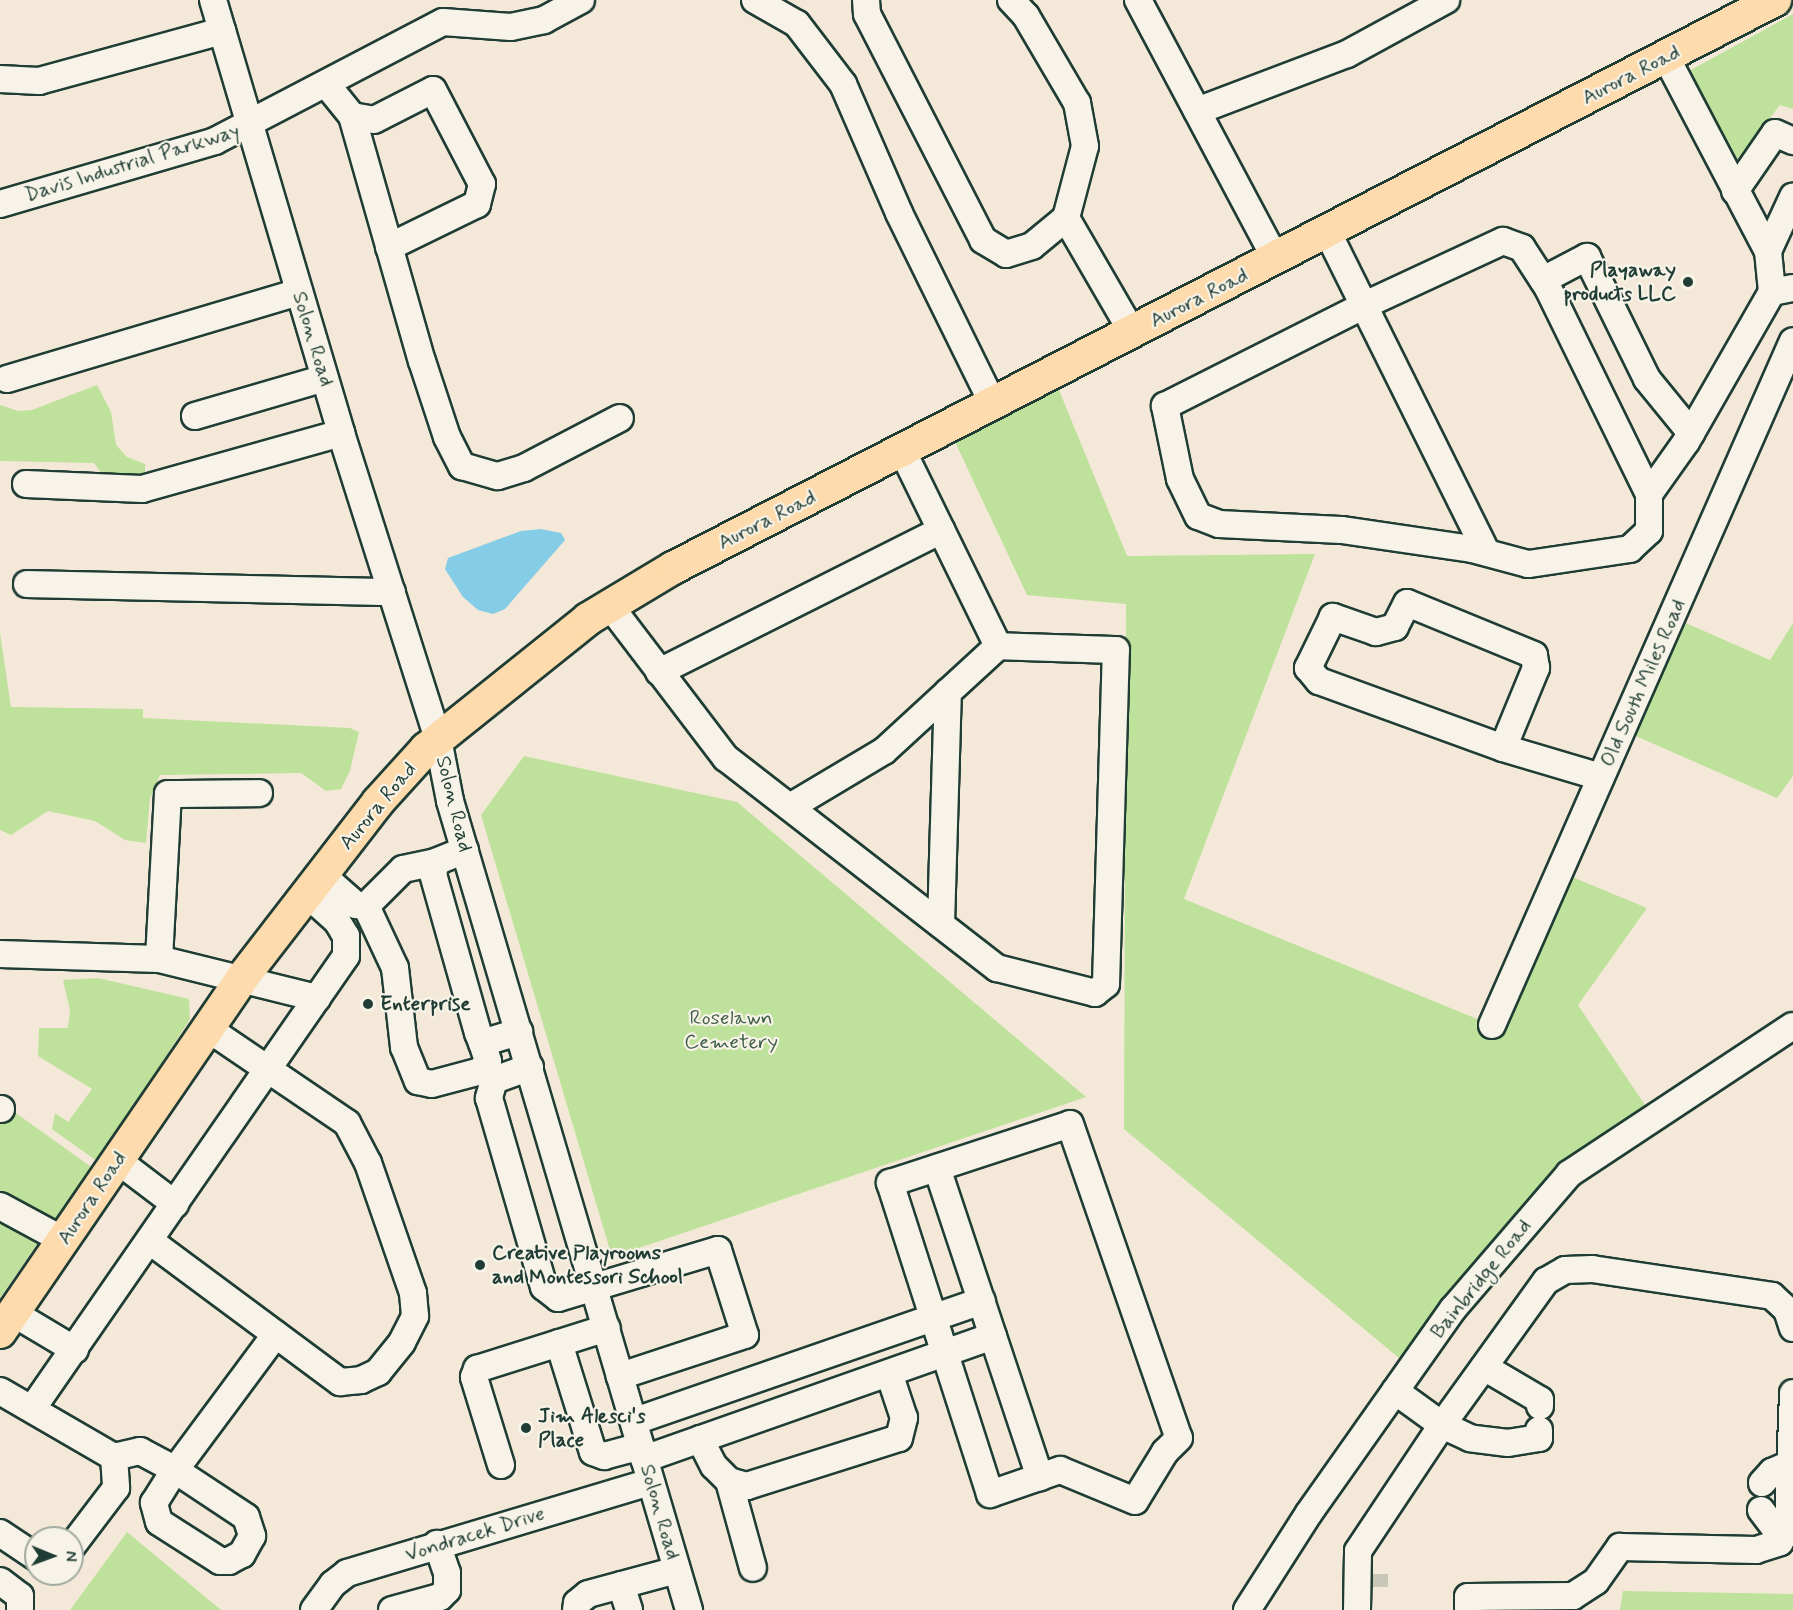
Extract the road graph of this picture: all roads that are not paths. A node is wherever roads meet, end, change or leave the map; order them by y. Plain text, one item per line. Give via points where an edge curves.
1 (213, 0) edge
2 (581, 0) edge
3 (755, 0) edge
4 (866, 0) edge
5 (1011, 0) edge
6 (1138, 0) edge
7 (1446, 0) edge
8 (1775, 0) edge
9 (222, 31) junction
10 (1666, 57) junction
11 (0, 79) edge
12 (327, 85) junction
13 (1197, 111) junction
14 (352, 116) junction
15 (249, 126) junction
16 (1793, 141) edge
17 (1736, 191) junction
18 (1793, 197) edge
19 (0, 204) edge
20 (1066, 218) junction
21 (1327, 231) junction
22 (389, 247) junction
23 (1768, 251) junction
24 (1275, 258) junction
25 (1543, 280) junction
26 (1782, 290) edge
27 (299, 292) junction
28 (1366, 304) junction
29 (1132, 332) junction
30 (1793, 341) edge
31 (325, 378) junction
32 (7, 379) dead end
33 (993, 404) junction
34 (195, 416) dead end
35 (620, 418) dead end
36 (341, 433) junction
37 (1691, 433) junction
38 (902, 450) junction
39 (26, 484) dead end
40 (1649, 494) junction
41 (941, 530) junction
42 (1486, 551) junction
43 (27, 584) dead end
44 (392, 592) junction
45 (610, 606) junction
46 (998, 646) junction
47 (659, 672) junction
48 (948, 693) junction
49 (438, 739) junction
50 (1503, 748) junction
51 (1601, 777) junction
52 (259, 793) dead end
53 (790, 807) junction
54 (465, 850) junction
55 (436, 862) junction
56 (314, 885) junction
57 (366, 906) junction
58 (941, 924) junction
59 (0, 954) edge
60 (159, 958) junction
61 (242, 978) junction
62 (317, 998) junction
63 (1492, 1025) dead end
64 (207, 1028) junction
65 (519, 1032) junction
66 (1790, 1035) edge
67 (482, 1043) junction
68 (530, 1067) junction
69 (268, 1068) junction
70 (117, 1160) junction
71 (937, 1168) junction
72 (175, 1204) junction
73 (0, 1206) edge
74 (63, 1240) junction
75 (150, 1241) junction
76 (596, 1288) junction
77 (982, 1301) junction
78 (932, 1318) junction
79 (7, 1322) edge
80 (607, 1328) junction
81 (1793, 1328) edge
82 (276, 1334) junction
83 (993, 1336) junction
84 (559, 1343) junction
85 (75, 1350) junction
86 (943, 1354) junction
87 (1484, 1367) junction
88 (889, 1372) junction
89 (620, 1376) junction
90 (0, 1391) edge
91 (1395, 1391) junction
92 (1793, 1393) edge
93 (710, 1394) junction
94 (32, 1408) junction
95 (635, 1421) junction
96 (1442, 1425) junction
97 (711, 1435) junction
98 (114, 1457) junction
99 (645, 1462) junction
100 (1790, 1464) junction
101 (501, 1465) dead end
102 (1040, 1477) junction
103 (729, 1481) junction
104 (1761, 1483) dead end
105 (1761, 1510) dead end
106 (84, 1530) edge
107 (0, 1533) edge
108 (1782, 1538) junction
109 (1364, 1543) junction
110 (437, 1544) junction
111 (24, 1549) edge
112 (753, 1568) dead end
113 (677, 1570) junction
114 (0, 1581) edge
115 (621, 1585) junction
116 (1375, 1590) tunnel mouth
117 (1573, 1603) edge
118 (20, 1610) edge
119 (314, 1610) edge
120 (392, 1610) edge
121 (576, 1610) edge
122 (629, 1610) edge
123 (689, 1610) edge
124 (1247, 1610) edge
125 (1357, 1610) edge
126 (1468, 1610) edge

1 - 9 street, Solon Road
2 - 12 street, Davis Industrial Parkway via 544,20 511,27 443,22
3 - 33 street via 797,24 843,84 899,213
4 - 20 street via 867,14 982,240 1006,254 1032,246
5 - 20 street via 1026,16 1077,103 1085,146
6 - 13 street
7 - 13 street via 1347,54
8 - 10 main road, Aurora Road
9 - 11 street via 39,81
9 - 15 street, Solon Road
10 - 17 street
10 - 21 main road, Aurora Road
12 - 14 street
12 - 15 street, Davis Industrial Parkway
13 - 24 street
14 - 22 street
14 - 22 street via 374,120 433,90 482,184 477,204
15 - 19 street, Davis Industrial Parkway via 215,141
15 - 27 street, Solon Road
16 - 17 street via 1775,133
17 - 23 street
18 - 23 street
20 - 29 street
21 - 24 main road, Aurora Road
21 - 28 street
22 - 35 street via 447,437 462,466 498,476 524,468
23 - 26 street
24 - 29 main road, Aurora Road
25 - 28 street via 1522,248 1503,241
25 - 37 street via 1587,257 1647,380
25 - 40 street
26 - 37 street
27 - 31 street, Solon Road
27 - 32 street
28 - 42 street
28 - 42 street via 1164,406 1180,479 1198,516 1219,524 1341,530
29 - 33 main road, Aurora Road
30 - 51 street, Old South Miles Road
31 - 34 street
31 - 36 street, Solon Road
33 - 38 main road, Aurora Road
36 - 39 street via 142,489
36 - 44 street, Solon Road
37 - 40 street
38 - 41 street
38 - 45 main road, Aurora Road via 673,568
40 - 42 street via 1649,531 1630,549 1528,564
41 - 46 street
41 - 47 street
43 - 44 street
44 - 49 street, Solon Road
45 - 47 street
45 - 49 main road, Aurora Road via 544,653
46 - 48 street
46 - 58 street via 1116,651 1106,984 1095,993 997,968
47 - 53 street via 726,758
48 - 53 street via 884,751
48 - 58 street
49 - 54 street, Solon Road
49 - 56 main road, Aurora Road via 378,802
50 - 50 street via 1319,681 1308,668 1333,617 1376,632 1395,627 1407,603 1534,655 1536,668
50 - 51 street
51 - 63 street, Old South Miles Road
52 - 60 street via 168,794
53 - 58 street
54 - 55 street
54 - 65 street, Solon Road
55 - 57 street via 403,869
55 - 67 street via 433,874
56 - 57 street
56 - 61 main road, Aurora Road
56 - 62 street via 346,936 346,956
57 - 67 street via 395,968 404,1047 418,1081 432,1084 480,1071 488,1061
59 - 60 street
60 - 61 street
61 - 62 street
61 - 64 main road, Aurora Road
62 - 69 street
64 - 69 street
64 - 70 main road, Aurora Road
65 - 67 street
65 - 68 street, Solon Road
66 - 91 street, Bainbridge Road via 1569,1174 1453,1309
68 - 76 street, Solon Road
68 - 76 street via 494,1080 489,1098 544,1287 558,1298
69 - 72 street
69 - 82 street via 347,1123 371,1174 413,1293 415,1316 402,1342 378,1372 361,1380 340,1382
70 - 72 street
70 - 74 main road, Aurora Road
71 - 77 street
71 - 78 street via 890,1183
71 - 102 street via 1070,1124 1179,1438 1165,1452 1135,1501 1059,1470
72 - 75 street
73 - 74 street
74 - 79 main road, Aurora Road
75 - 82 street
75 - 85 street
76 - 80 street, Solon Road
76 - 89 street via 718,1250 745,1335
77 - 78 street
77 - 83 street
78 - 86 street
78 - 93 street
79 - 85 street
80 - 84 street
80 - 89 street, Solon Road
81 - 87 street via 1787,1310 1772,1296 1592,1269 1565,1270 1546,1281
82 - 98 street via 175,1470 140,1451
83 - 86 street
83 - 102 street
84 - 99 street via 593,1452
84 - 101 street via 477,1369 474,1377
85 - 94 street
86 - 88 street
86 - 102 street via 990,1494
87 - 96 street
87 - 96 street via 1540,1400 1539,1438 1508,1443 1470,1438
88 - 97 street
88 - 103 street via 904,1418 899,1438 747,1486
89 - 95 street, Solon Road
90 - 94 street
91 - 96 street
91 - 124 street, Bainbridge Road
92 - 100 street
93 - 95 street
93 - 97 street
94 - 98 street
95 - 99 street, Solon Road
96 - 109 street
97 - 99 street
97 - 103 street via 714,1466
98 - 106 street via 116,1488
99 - 110 street, Vondracek Drive
99 - 113 street, Solon Road
100 - 104 street via 1772,1472
100 - 108 street via 1788,1524
103 - 112 street
105 - 108 street
107 - 111 street
108 - 117 street via 1756,1550 1620,1547 1596,1581
109 - 116 street
109 - 125 street via 1358,1551
110 - 119 street, Vondracek Drive via 347,1573 333,1584
110 - 120 street via 447,1573 447,1590 440,1597
113 - 115 street
113 - 123 street, Solon Road
114 - 118 street via 20,1596
115 - 121 street via 588,1594 577,1603
115 - 122 street
117 - 126 street via 1468,1597

